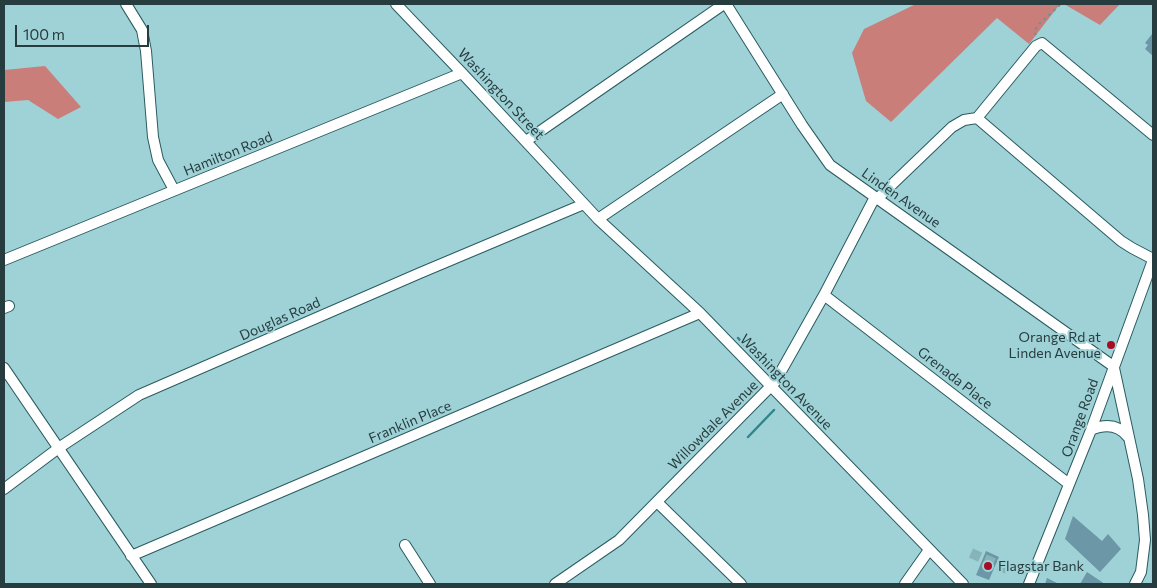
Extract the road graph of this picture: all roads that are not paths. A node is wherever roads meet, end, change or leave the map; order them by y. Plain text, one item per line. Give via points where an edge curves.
1 (126, 4) edge
2 (396, 4) edge
3 (725, 4) edge
4 (462, 73) junction
5 (783, 94) junction
6 (977, 118) junction
7 (1153, 135) edge
8 (526, 141) junction
9 (174, 190) junction
10 (877, 198) junction
11 (584, 204) junction
12 (598, 220) junction
13 (4, 260) edge
14 (1153, 260) edge
15 (824, 295) junction
16 (700, 313) junction
17 (1113, 366) junction
18 (4, 368) edge
19 (771, 386) junction
20 (1091, 430) junction
21 (1129, 438) junction
22 (58, 449) junction
23 (1069, 484) junction
24 (4, 489) edge
25 (657, 502) junction
26 (405, 545) dead end
27 (929, 550) junction
28 (131, 556) junction
29 (151, 584) edge
30 (430, 584) edge
31 (555, 584) edge
32 (741, 584) edge
33 (905, 584) edge
34 (963, 584) edge
35 (1029, 584) edge
36 (1135, 584) edge

1 - 9 street via 142,30 153,137 158,160
2 - 4 street, Washington Street
3 - 5 street, Linden Avenue
3 - 8 street
4 - 8 street, Washington Street
4 - 9 street, Hamilton Road
5 - 10 street, Linden Avenue via 830,165
5 - 12 street
6 - 7 street via 1036,46 1042,43
6 - 10 street, Willowdale Avenue via 964,120 952,127
6 - 14 street via 1121,240
8 - 11 street, Washington Street
9 - 13 street, Hamilton Road
10 - 15 street, Willowdale Avenue
10 - 17 street, Linden Avenue
11 - 12 street, Washington Avenue
11 - 22 street, Douglas Road via 140,395
12 - 16 street, Washington Avenue
14 - 17 street, Orange Road
15 - 19 street, Willowdale Avenue
15 - 23 street, Grenada Place
16 - 19 street, Washington Avenue
16 - 28 street, Franklin Place
17 - 20 street, Orange Road
17 - 21 street
18 - 22 street
19 - 25 street, Willowdale Avenue
19 - 27 street, Washington Avenue
20 - 21 street via 1101,426 1120,428
20 - 23 street, Orange Road
21 - 36 street via 1138,479 1145,540 1141,572
22 - 24 street, Douglas Road
22 - 28 street
23 - 35 street, Orange Road
25 - 31 street, Willowdale Avenue via 619,540
25 - 32 street
26 - 30 street
27 - 33 street
27 - 34 street, Washington Avenue
28 - 29 street

